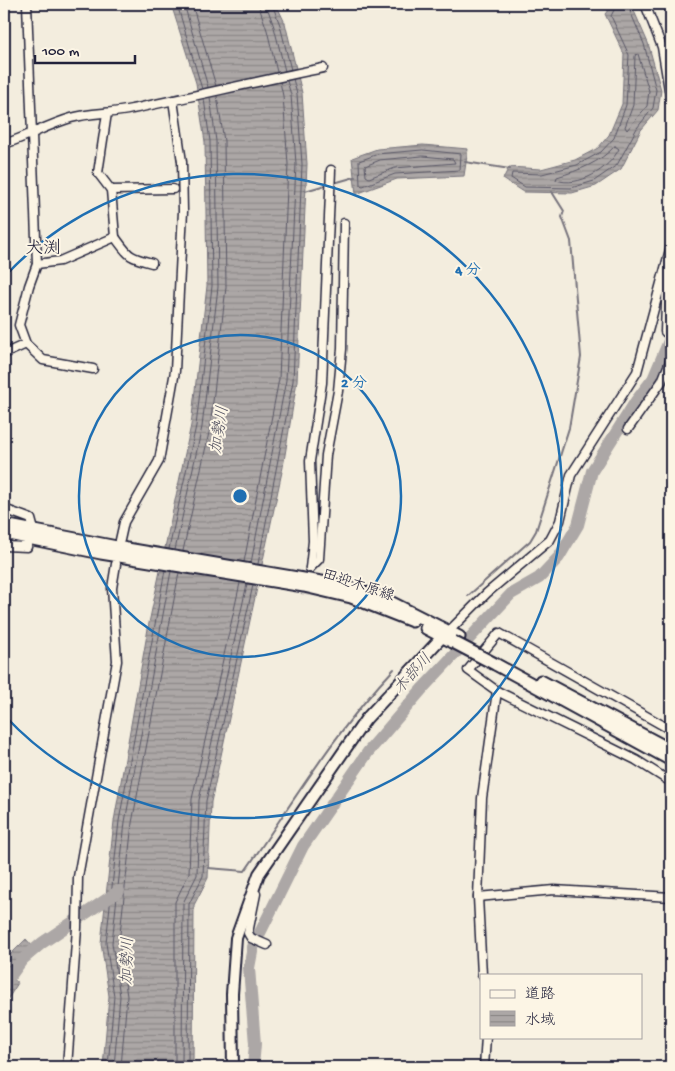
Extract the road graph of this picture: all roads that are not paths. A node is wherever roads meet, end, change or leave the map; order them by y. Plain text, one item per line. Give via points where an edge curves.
1 (27, 4) edge
2 (645, 4) edge
3 (323, 68) dead end
4 (173, 100) junction
5 (671, 102) edge
6 (107, 113) junction
7 (32, 132) junction
8 (4, 144) edge
9 (331, 170) dead end
10 (174, 189) dead end
11 (111, 190) junction
12 (344, 223) dead end
13 (114, 237) junction
14 (671, 246) edge
15 (152, 263) dead end
16 (38, 264) junction
17 (668, 264) junction
18 (668, 334) edge
19 (26, 344) junction
20 (4, 354) edge
21 (671, 359) edge
22 (93, 369) dead end
23 (628, 430) dead end
24 (4, 509) edge
25 (4, 525) edge
26 (4, 534) edge
27 (32, 534) junction
28 (120, 540) dead end
29 (4, 546) edge
30 (116, 564) dead end
31 (451, 637) junction
32 (496, 661) junction
33 (497, 691) junction
34 (671, 730) edge
35 (671, 750) edge
36 (671, 760) edge
37 (671, 782) edge
38 (259, 874) junction
39 (478, 897) junction
40 (671, 897) edge
41 (267, 945) dead end
42 (482, 974) edge
43 (486, 1038) edge
44 (67, 1067) edge
45 (232, 1067) edge
46 (484, 1067) edge

1 - 7 street
2 - 5 street via 662,47
3 - 4 street
4 - 6 street
4 - 28 street via 182,162 183,211 175,371 159,461 124,522
6 - 7 street via 71,118
6 - 11 street via 98,173
7 - 8 street
7 - 16 street
9 - 12 street via 322,383 310,461 313,541 310,568 319,559 326,455 338,390
10 - 11 street
11 - 13 street
13 - 15 street via 128,255
13 - 16 street via 60,261
14 - 17 street
16 - 19 street via 19,325
17 - 18 street
17 - 31 street via 637,372 571,475 560,521 550,540 487,593
19 - 20 street
19 - 22 street via 43,360
21 - 23 street via 662,381
24 - 27 street via 31,519
25 - 27 main road, 田迎木原線
26 - 27 main road, 田迎木原線
27 - 29 street via 27,547
27 - 31 main road, 田迎木原線 via 135,555 267,576 359,600
30 - 44 street via 112,588 117,661 78,877
31 - 32 main road, 田迎木原線, bridge
31 - 38 street via 366,718
32 - 35 main road, 田迎木原線
32 - 36 main road, 田迎木原線
33 - 34 street via 468,670 499,633
33 - 37 street via 636,760
33 - 39 street via 482,798
38 - 41 street via 248,931 251,938
38 - 45 street via 236,938
39 - 40 street via 554,890
39 - 42 street
43 - 46 street

